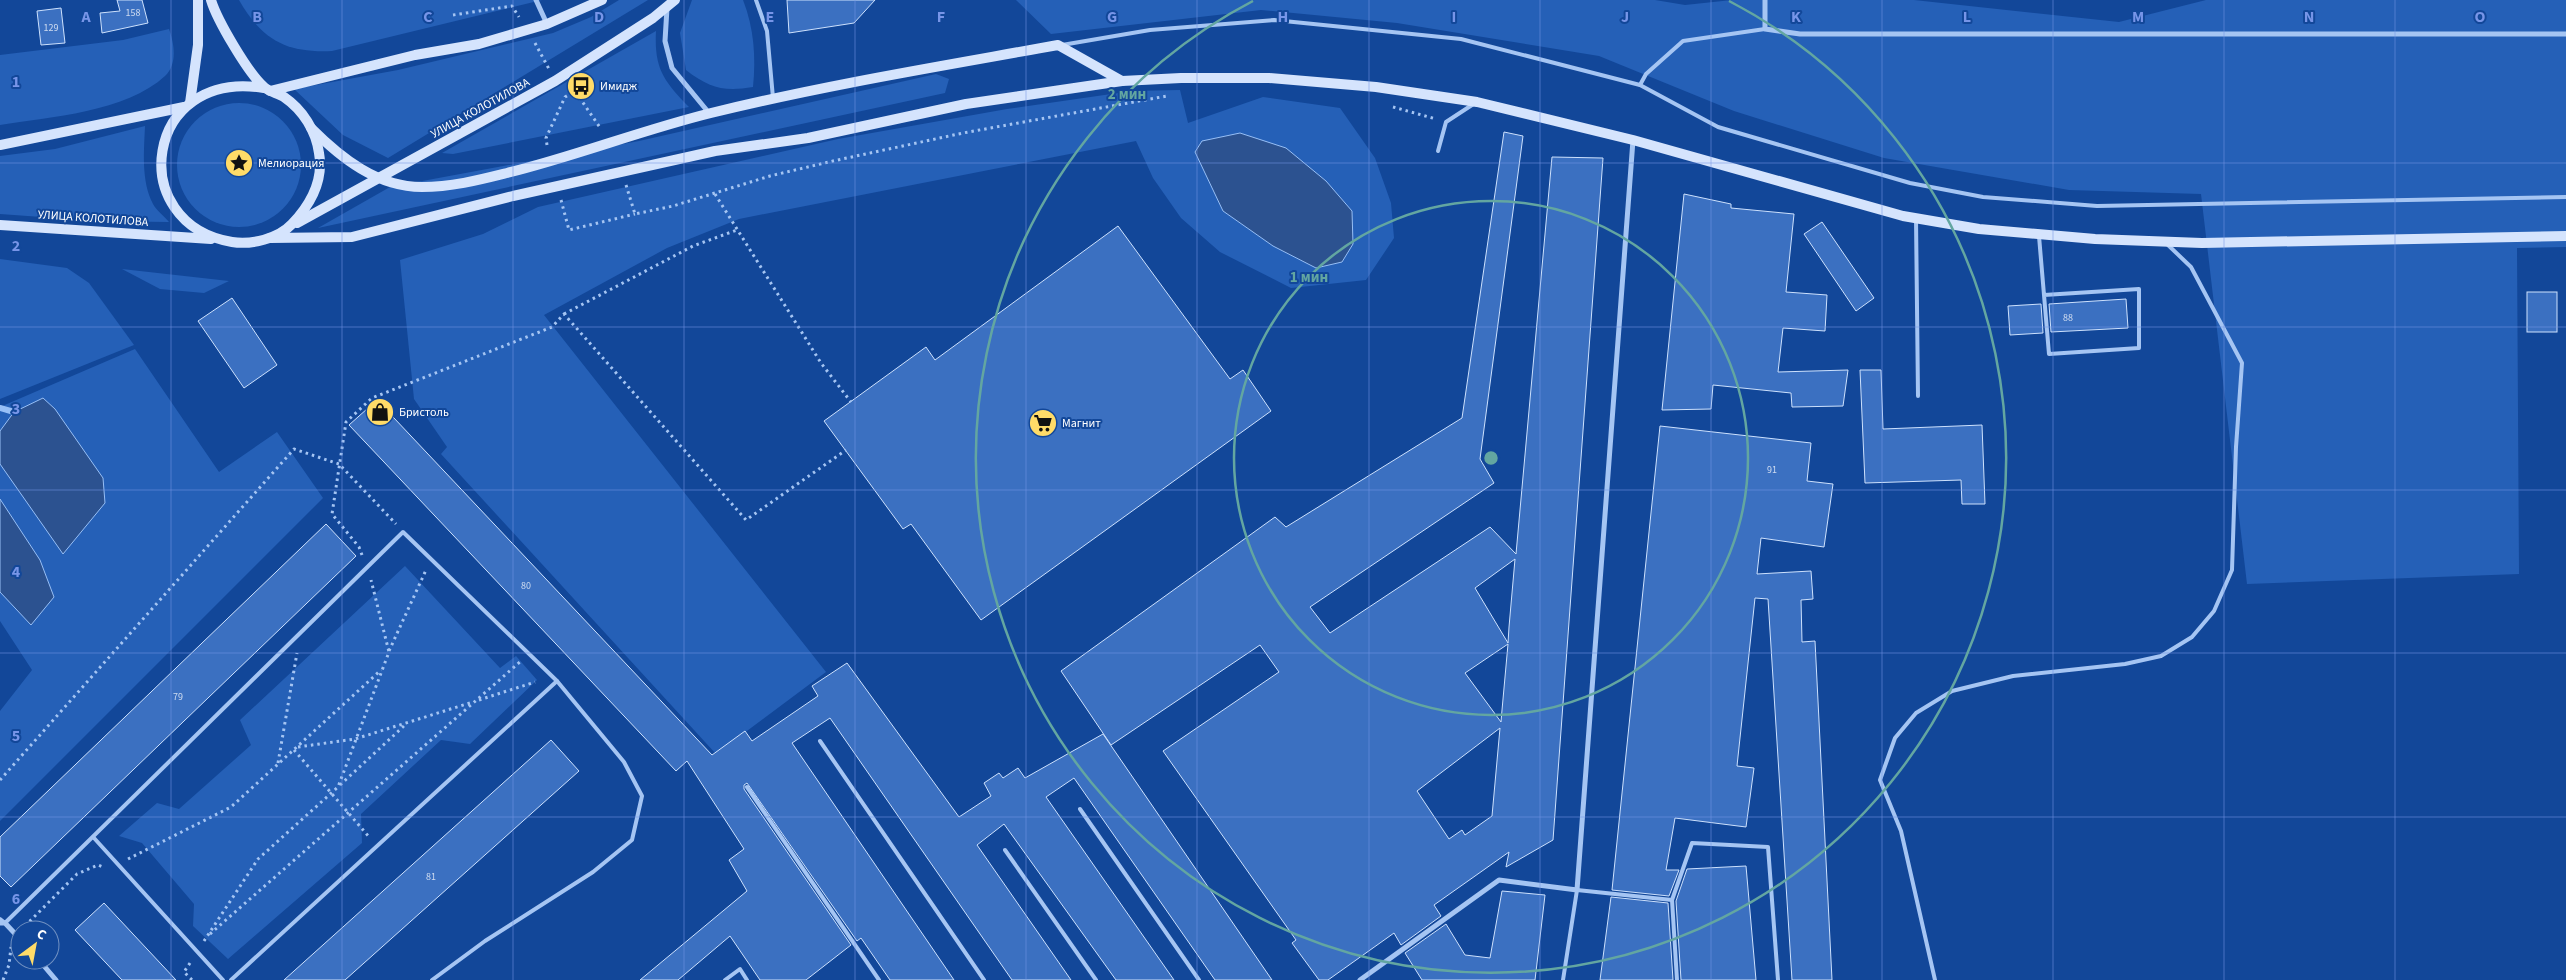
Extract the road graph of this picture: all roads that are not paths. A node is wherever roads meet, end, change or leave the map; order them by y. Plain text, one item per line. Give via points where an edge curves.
1 (198, 0) edge
2 (211, 0) edge
3 (536, 0) edge
4 (602, 0) edge
5 (756, 0) edge
6 (1765, 0) edge
7 (671, 3) edge
8 (547, 24) junction
9 (1765, 29) junction
10 (2566, 34) edge
11 (1058, 45) junction
12 (1122, 81) junction
13 (1640, 85) junction
14 (267, 89) junction
15 (773, 100) junction
16 (1477, 102) junction
17 (187, 105) junction
18 (709, 114) junction
19 (312, 128) junction
20 (1633, 140) junction
21 (0, 145) edge
22 (1438, 151) dead end
23 (379, 179) junction
24 (2566, 197) edge
25 (1916, 218) junction
26 (0, 225) edge
27 (290, 227) junction
28 (2039, 234) junction
29 (2566, 236) edge
30 (270, 238) junction
31 (215, 239) junction
32 (2164, 242) junction
33 (2044, 295) junction
34 (1918, 396) dead end
35 (556, 681) junction
36 (820, 741) dead end
37 (747, 786) dead end
38 (1080, 809) dead end
39 (94, 838) junction
40 (1005, 850) dead end
41 (1577, 890) junction
42 (1672, 900) junction
43 (0, 919) edge
44 (2, 923) edge
45 (48, 970) edge
46 (56, 980) edge
47 (223, 980) edge
48 (231, 980) edge
49 (432, 980) edge
50 (725, 980) edge
51 (747, 980) edge
52 (879, 980) edge
53 (984, 980) edge
54 (1096, 980) edge
55 (1199, 980) edge
56 (1360, 980) edge
57 (1563, 980) edge
58 (1677, 980) edge
59 (1778, 980) edge
60 (1935, 980) edge

1 - 17 main road via 198,46
2 - 14 main road via 226,34
3 - 8 street
4 - 8 main road, УЛИЦА КОЛОТИЛОВА
5 - 15 lane via 767,31
6 - 9 street
7 - 18 street via 665,41 672,68
7 - 23 main road, УЛИЦА КОЛОТИЛОВА via 555,81
8 - 14 main road, УЛИЦА КОЛОТИЛОВА via 479,44 415,55
9 - 10 street via 1800,34
9 - 13 lane via 1684,41 1646,74
11 - 12 main road
11 - 13 lane via 1150,30 1274,20 1461,39
11 - 15 main road
12 - 16 main road via 1269,78
12 - 30 main road via 966,104 808,138 715,151 352,237
13 - 24 lane via 1718,127 1910,183 1983,197 2097,206
14 - 17 main road, УЛИЦА КОЛОТИЛОВА via 243,84 222,87 202,94
14 - 19 main road, УЛИЦА КОЛОТИЛОВА via 299,110
15 - 18 main road
16 - 20 main road
16 - 22 lane via 1446,122
17 - 21 main road, УЛИЦА КОЛОТИЛОВА
17 - 31 main road, УЛИЦА КОЛОТИЛОВА via 169,129 161,155 163,182 173,206 185,220
18 - 23 main road via 551,163 458,185 421,187
19 - 23 main road via 332,150
19 - 27 main road, УЛИЦА КОЛОТИЛОВА via 320,154 318,181 308,206
20 - 25 main road
20 - 41 street
23 - 27 main road, УЛИЦА КОЛОТИЛОВА
25 - 28 main road
25 - 34 lane
26 - 31 main road, УЛИЦА КОЛОТИЛОВА
27 - 30 main road, УЛИЦА КОЛОТИЛОВА
28 - 32 main road
28 - 33 lane
29 - 32 main road
30 - 31 main road, УЛИЦА КОЛОТИЛОВА via 241,244
32 - 60 lane via 2191,267 2242,363 2232,570 2214,611 2192,638 2161,656 2125,664 2013,676 1952,691 1916,713 1894,738 1880,780 1900,831
33 - 33 lane via 2049,354 2139,348 2139,289
35 - 39 lane via 403,532
35 - 48 lane
35 - 49 lane via 624,762 642,796 632,840 593,872 485,941
36 - 53 lane
37 - 52 lane
38 - 55 lane
39 - 44 lane
39 - 47 lane
40 - 54 lane
41 - 42 lane
41 - 56 street via 1500,880
41 - 57 lane
42 - 58 lane
42 - 59 lane via 1692,843 1768,847
43 - 44 lane
45 - 46 street
50 - 51 lane via 740,969

